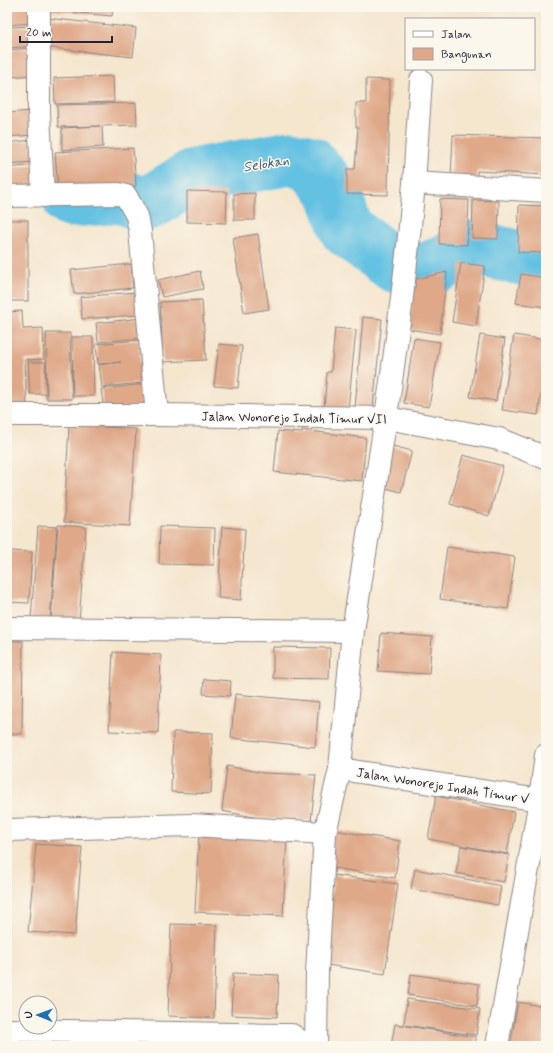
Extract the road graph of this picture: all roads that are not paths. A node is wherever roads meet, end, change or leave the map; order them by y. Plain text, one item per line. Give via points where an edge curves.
1 (39, 7) edge
2 (421, 80) dead end
3 (414, 184) junction
4 (546, 191) edge
5 (7, 196) edge
6 (43, 196) junction
7 (7, 415) edge
8 (156, 415) junction
9 (386, 418) junction
10 (546, 458) edge
11 (7, 628) edge
12 (353, 631) junction
13 (546, 755) edge
14 (340, 768) junction
15 (543, 800) edge
16 (7, 830) edge
17 (325, 833) junction
18 (7, 1030) edge
19 (307, 1046) edge
20 (316, 1046) edge
21 (497, 1046) edge

1 - 6 street via 39,112
2 - 3 street
3 - 4 street
3 - 9 street via 404,286
5 - 6 street
6 - 8 street via 119,194 130,202 140,231
7 - 8 street, Jalan Wonorejo Indah Timur VII
8 - 9 street, Jalan Wonorejo Indah Timur VII
9 - 10 street, Jalan Wonorejo Indah Timur VII via 499,439
9 - 12 street
11 - 12 street
12 - 14 street
13 - 15 street
14 - 15 street, Jalan Wonorejo Indah Timur V
14 - 17 street
15 - 21 street
16 - 17 street via 192,825
17 - 20 street via 316,973
18 - 19 street via 292,1035

